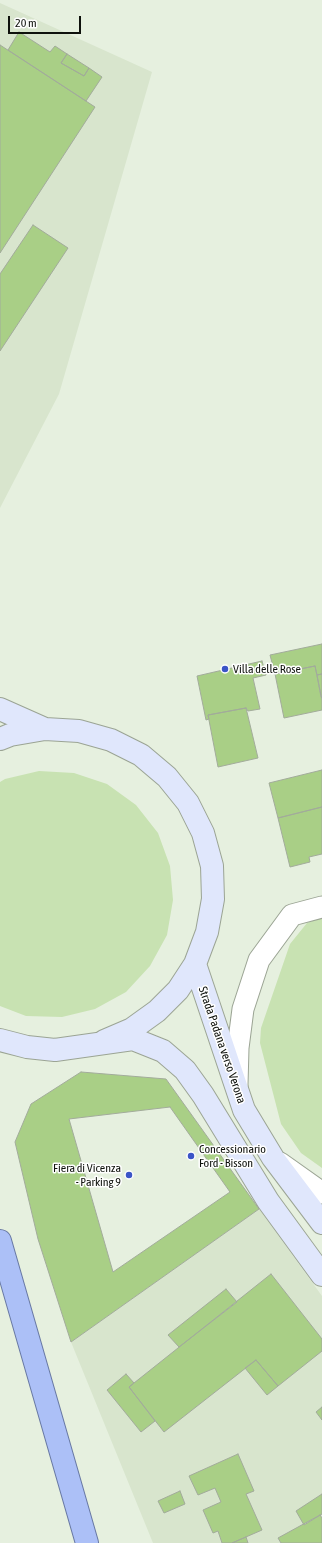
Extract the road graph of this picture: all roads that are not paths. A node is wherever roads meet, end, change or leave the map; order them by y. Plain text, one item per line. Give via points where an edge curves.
1 (0, 709) edge
2 (45, 729) junction
3 (0, 739) edge
4 (322, 907) edge
5 (195, 964) junction
6 (0, 1040) edge
7 (104, 1041) junction
8 (236, 1092) junction
9 (273, 1158) junction
10 (322, 1193) edge
11 (322, 1222) edge
12 (0, 1241) edge
13 (322, 1275) edge
14 (87, 1543) edge

1 - 2 main road
2 - 3 main road, Strada Padana verso Verona
2 - 5 main road, Strada Padana verso Verona via 79,731 111,740 141,755 167,776 188,803 203,833 212,866 213,899 208,926
4 - 8 street via 292,915 259,960 244,1009 238,1048
5 - 7 main road, Strada Padana verso Verona via 178,990 157,1011 132,1029
5 - 8 main road, Strada Padana verso Verona
6 - 7 main road, Strada Padana verso Verona via 27,1047 55,1050
7 - 13 main road, Strada Padana verso Verona via 133,1039 163,1051 185,1070 268,1201
8 - 9 main road, Strada Padana verso Verona
9 - 10 street
9 - 11 main road, Strada Padana verso Verona
12 - 14 highway

